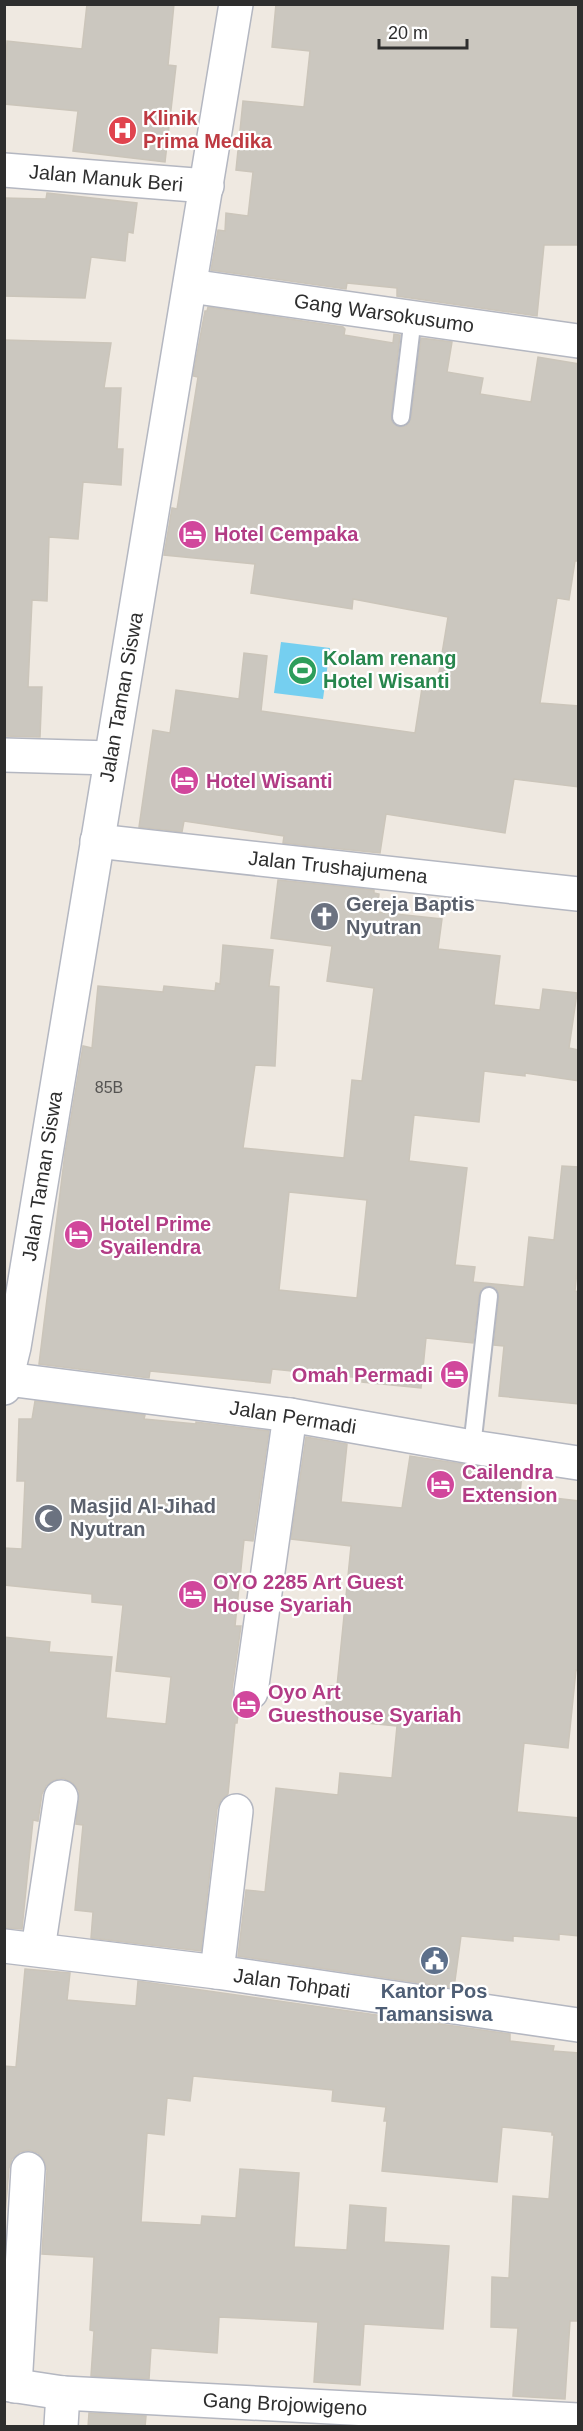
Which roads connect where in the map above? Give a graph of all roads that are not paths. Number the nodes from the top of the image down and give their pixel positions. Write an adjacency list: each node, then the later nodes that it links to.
1 (236, 4): 3 (street, Jalan Taman Siswa)
2 (4, 170): 3 (street, Jalan Manuk Beri)
3 (207, 186): 4 (street, Jalan Taman Siswa)
4 (190, 286): 5 (street, Gang Warsokusumo); 9 (street, Jalan Taman Siswa)
5 (413, 317): 6 (street, Gang Warsokusumo); 7 (lane)
6 (579, 341)
7 (401, 417)
8 (4, 755): 9 (street)
9 (111, 758): 10 (street, Jalan Taman Siswa)
10 (97, 841): 11 (street, Jalan Trushajumena); 13 (street, Jalan Taman Siswa)
11 (579, 894)
12 (489, 1296): 16 (lane)
13 (9, 1347): 14 (street, Jalan Taman Siswa)
14 (6, 1384): 15 (street, Jalan Permadi)
15 (290, 1415): 16 (street, Jalan Permadi); 18 (street)
16 (472, 1447): 17 (street, Jalan Permadi)
17 (579, 1463)
18 (251, 1692)
19 (61, 1797): 22 (street)
20 (236, 1811): 23 (street)
21 (4, 1946): 22 (street, Jalan Tohpati)
22 (38, 1949): 23 (street, Jalan Tohpati)
23 (217, 1972): 24 (street, Jalan Tohpati)
24 (579, 2025)
25 (28, 2169): 26 (street)
26 (10, 2385): 27 (street, Gang Brojowigeno)
27 (63, 2393): 28 (street, Gang Brojowigeno); 29 (street)
28 (579, 2420)
29 (61, 2427)

